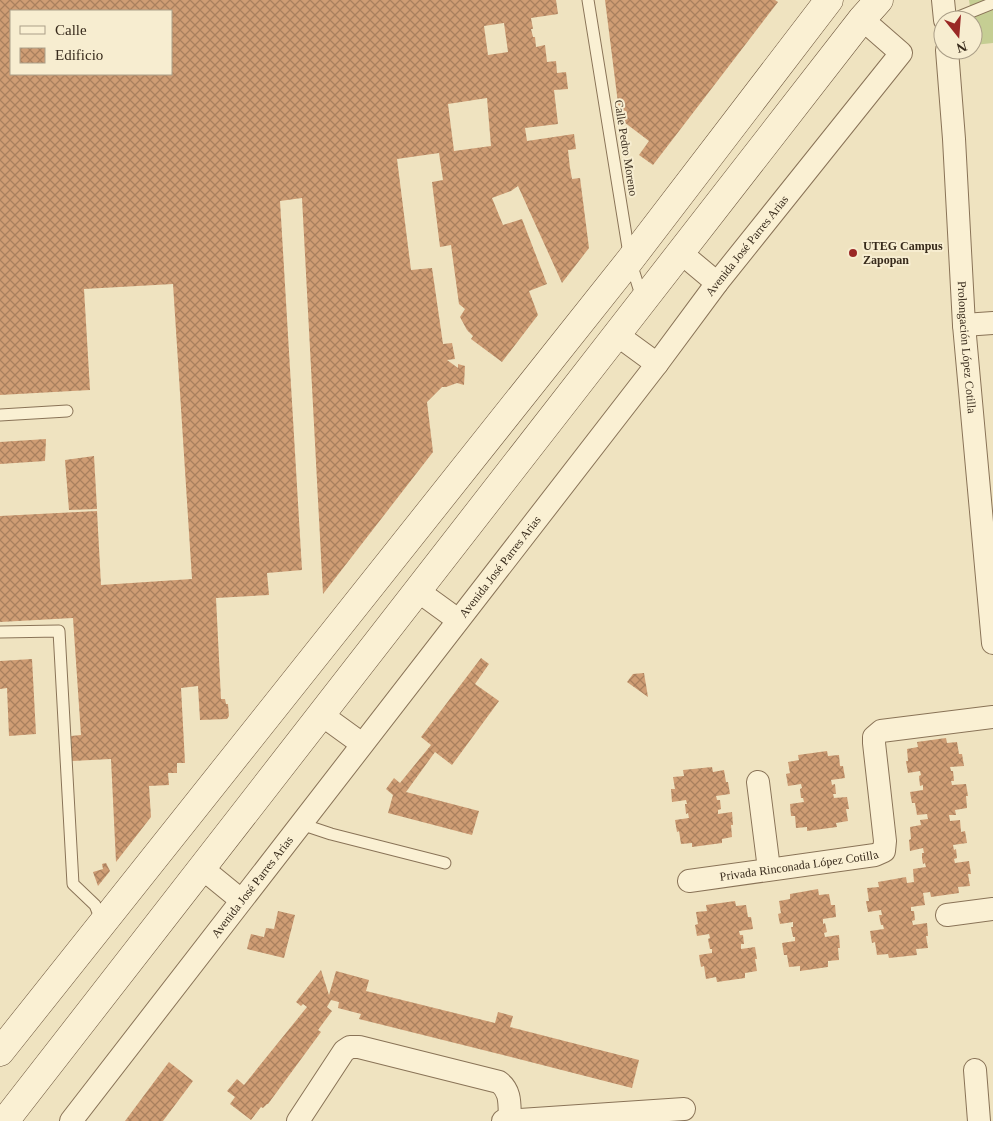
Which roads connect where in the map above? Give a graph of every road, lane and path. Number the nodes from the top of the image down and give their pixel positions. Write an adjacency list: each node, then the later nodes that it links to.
1 (588, 0): 8 (lane, Calle Pedro Moreno)
2 (829, 0): 8 (main road)
3 (993, 3): 5 (lane)
4 (871, 10): 7 (main road, Avenida José Parres Arias); 9 (street, Avenida José Parres Arias)
5 (976, 10)
6 (948, 60): 12 (street, Prolongación López Cotilla)
7 (680, 252): 9 (street); 10 (main road, Avenida José Parres Arias)
8 (630, 260): 10 (lane, Calle Pedro Moreno); 33 (main road)
9 (717, 283): 14 (street, Avenida José Parres Arias)
10 (643, 300): 13 (main road, Avenida José Parres Arias)
11 (993, 323): 12 (street)
12 (964, 325): 20 (street, Prolongación López Cotilla)
13 (616, 334): 14 (street); 17 (main road, Avenida José Parres Arias)
14 (656, 364): 18 (street, Avenida José Parres Arias)
15 (66, 411): 16 (lane)
16 (0, 415)
17 (418, 591): 18 (street); 21 (main road, Avenida José Parres Arias)
18 (458, 620): 23 (street, Avenida José Parres Arias)
19 (0, 632): 33 (lane)
20 (993, 643)
21 (322, 715): 23 (street); 27 (main road, Avenida José Parres Arias)
22 (993, 717): 28 (street, Privada Rinconada López Cotilla)
23 (362, 744): 25 (street, Avenida José Parres Arias)
24 (758, 782): 28 (street)
25 (301, 824): 26 (lane); 30 (street, Avenida José Parres Arias)
26 (445, 864)
27 (203, 869): 30 (street); 37 (main road, Avenida José Parres Arias)
28 (769, 869): 29 (street, Privada Rinconada López Cotilla)
29 (688, 881)
30 (241, 900): 38 (street, Avenida José Parres Arias)
31 (993, 909): 32 (street)
32 (947, 915)
33 (102, 924): 34 (main road)
34 (0, 1052)
35 (975, 1070): 42 (street)
36 (684, 1109): 41 (street)
37 (6, 1121)
38 (71, 1121)
39 (298, 1121): 41 (street)
40 (503, 1121): 41 (street)
41 (510, 1121)
42 (979, 1121)

